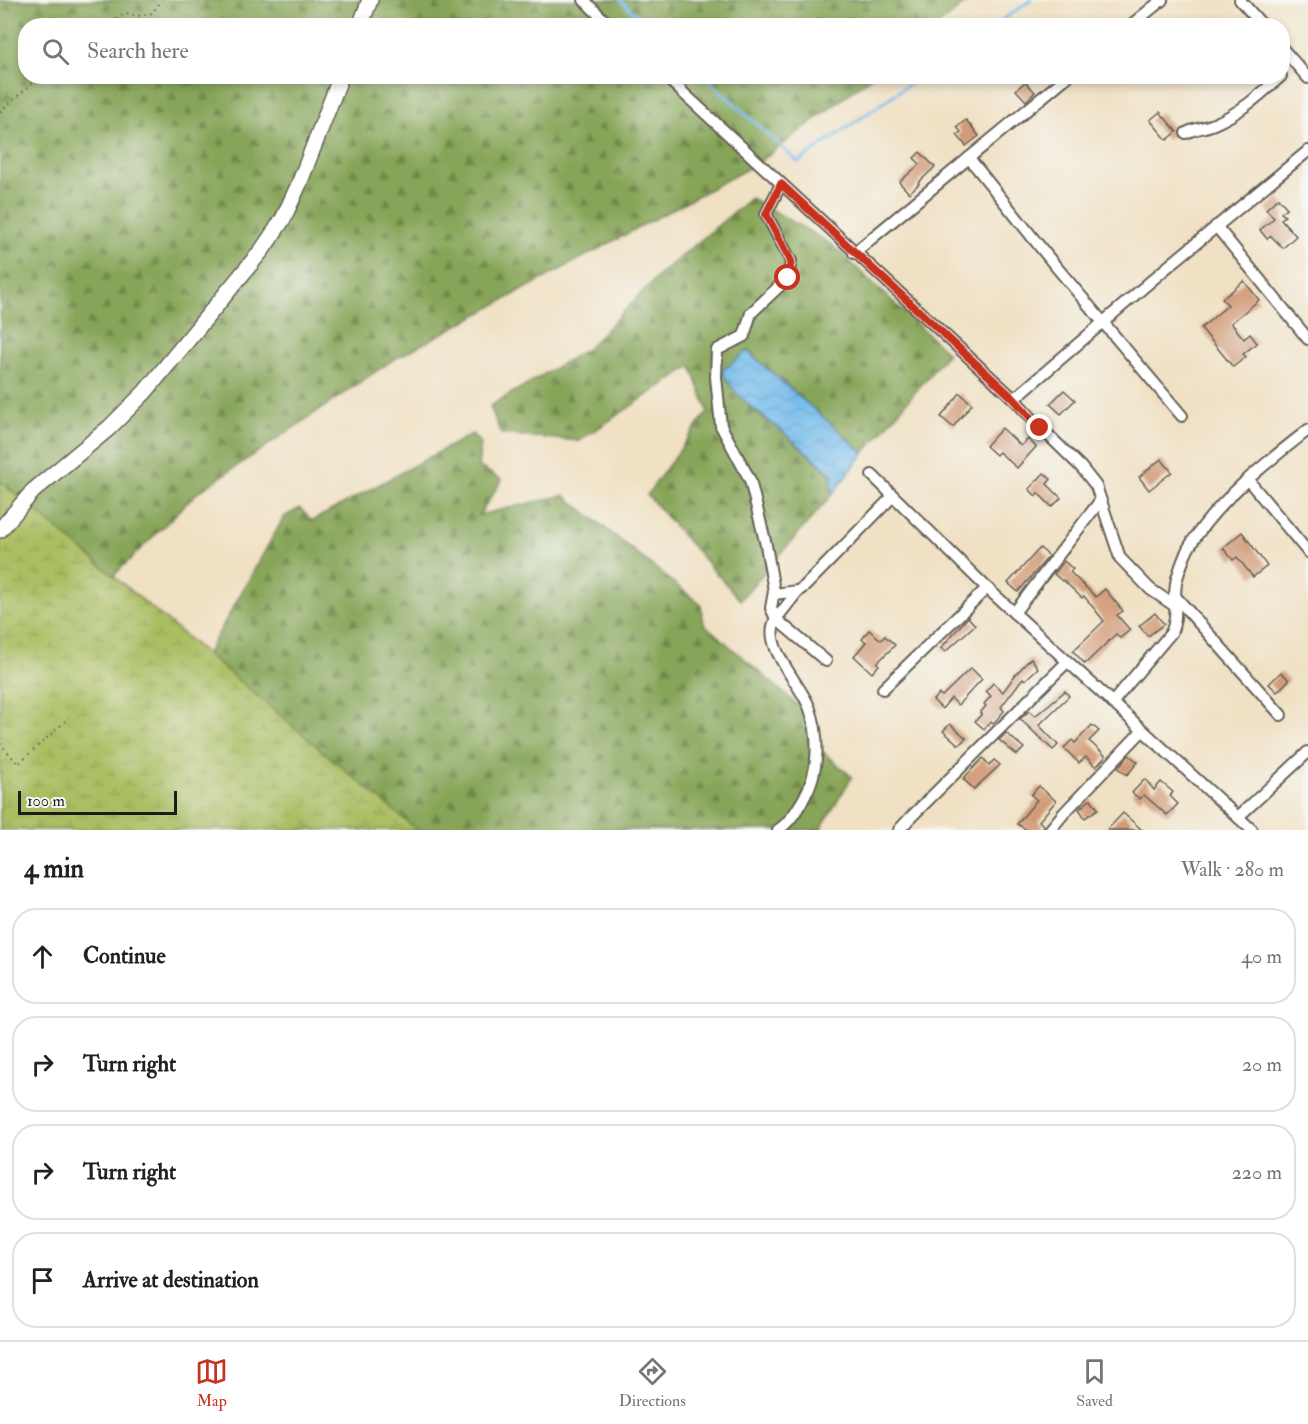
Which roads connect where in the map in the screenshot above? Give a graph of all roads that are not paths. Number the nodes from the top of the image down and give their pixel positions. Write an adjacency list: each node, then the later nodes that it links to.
1 (370, 0): 5 (main road)
2 (584, 0): 6 (street)
3 (1162, 0): 7 (street)
4 (1240, 0): 8 (street)
5 (363, 18)
6 (602, 18)
7 (1140, 18)
8 (1256, 18)
9 (1290, 57): 10 (street)
10 (1295, 63): 11 (street); 12 (street)
11 (1290, 68)
12 (1308, 78)
13 (338, 84): 32 (main road)
14 (674, 84): 20 (street)
15 (1058, 84): 19 (street)
16 (1273, 84): 17 (street)
17 (1186, 133)
18 (1308, 151): 21 (street)
19 (969, 158): 22 (street); 23 (street)
20 (781, 184): 22 (street); 36 (street)
21 (1216, 226): 23 (street); 24 (street)
22 (854, 253): 25 (street)
23 (1103, 322): 25 (street); 26 (street)
24 (1308, 339)
25 (1014, 399): 31 (street)
26 (1182, 416)
27 (1308, 429): 29 (street)
28 (872, 475): 30 (street)
29 (1248, 480): 33 (street); 37 (street)
30 (893, 496): 34 (street); 35 (street)
31 (1100, 501): 37 (street); 38 (street)
32 (0, 530)
33 (1308, 552)
34 (987, 588): 38 (street); 42 (street)
35 (798, 591): 36 (street); 39 (street)
36 (774, 594): 39 (street)
37 (1175, 600): 43 (street); 44 (street)
38 (1014, 613): 41 (street)
39 (776, 618): 40 (street); 48 (street)
40 (826, 661)
41 (1067, 662): 43 (street); 49 (street)
42 (883, 689)
43 (1112, 703): 45 (street)
44 (1281, 715)
45 (1142, 730): 47 (street); 50 (street)
46 (1308, 752): 47 (street)
47 (1238, 817): 51 (street)
48 (778, 830)
49 (899, 830)
50 (1050, 830)
51 (1252, 830)

